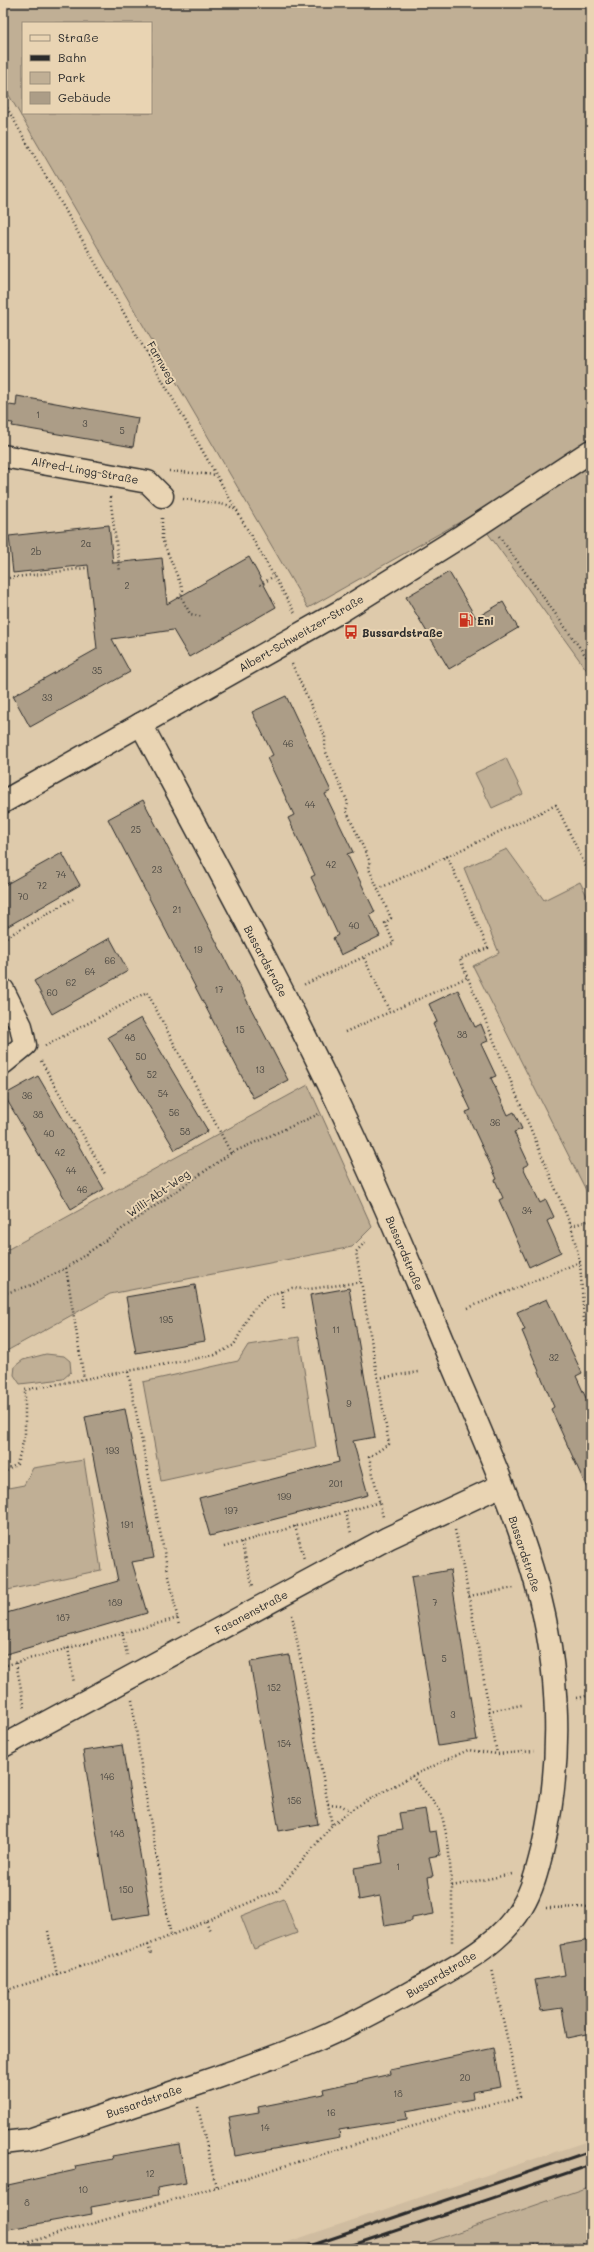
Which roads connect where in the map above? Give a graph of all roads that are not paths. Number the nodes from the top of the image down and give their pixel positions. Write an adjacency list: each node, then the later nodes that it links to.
1 (591, 451): 4 (street, Albert-Schweitzer-Straße)
2 (3, 456): 3 (street, Alfred-Lingg-Straße)
3 (155, 489)
4 (141, 724): 5 (street, Albert-Schweitzer-Straße); 8 (street, Bussardstraße)
5 (3, 802)
6 (3, 990): 7 (street)
7 (3, 1063)
8 (502, 1485): 9 (street, Fasanenstraße); 10 (street, Bussardstraße)
9 (3, 1746)
10 (3, 2143)

